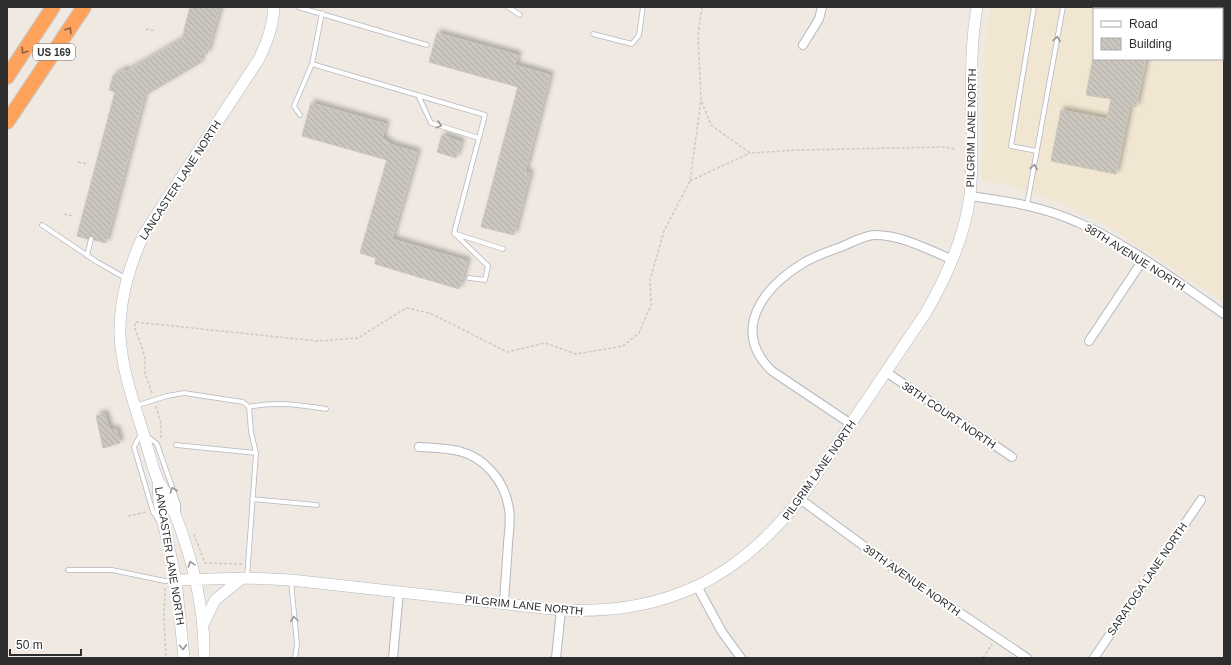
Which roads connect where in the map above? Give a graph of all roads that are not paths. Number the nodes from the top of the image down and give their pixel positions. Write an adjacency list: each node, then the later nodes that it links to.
1 (54, 7): 17 (highway, US 169, one-way to 17)
2 (84, 7): 20 (highway, US 169, one-way to 2)
3 (274, 7): 33 (street, LANCASTER LANE NORTH)
4 (298, 7): 11 (lane)
5 (508, 7): 12 (lane)
6 (643, 7): 13 (lane)
7 (822, 7): 15 (street)
8 (978, 7): 23 (street, PILGRIM LANE NORTH)
9 (1034, 7): 22 (lane)
10 (1063, 7): 22 (lane, one-way to 10)
11 (322, 13): 14 (lane); 16 (lane)
12 (520, 15)
13 (593, 34)
14 (427, 45)
15 (803, 45)
16 (312, 64): 18 (lane); 19 (lane)
17 (7, 76)
18 (418, 95): 21 (lane, one-way to 21); 21 (lane)
19 (300, 115)
20 (7, 122)
21 (479, 138): 26 (lane)
22 (1037, 151): 24 (lane, one-way to 22)
23 (970, 196): 24 (street, 38TH AVENUE NORTH); 30 (street, PILGRIM LANE NORTH)
24 (1027, 205): 31 (street, 38TH AVENUE NORTH)
25 (42, 225): 29 (lane)
26 (454, 233): 28 (lane); 32 (lane)
27 (91, 240): 29 (lane)
28 (503, 249)
29 (88, 256): 33 (lane)
30 (953, 260): 36 (street, PILGRIM LANE NORTH); 40 (street)
31 (1143, 260): 34 (street, 38TH AVENUE NORTH); 35 (street)
32 (469, 278)
33 (127, 279): 37 (street, LANCASTER LANE NORTH)
34 (1224, 314)
35 (1089, 341)
36 (886, 372): 40 (street, PILGRIM LANE NORTH); 45 (street, 38TH COURT NORTH)
37 (134, 406): 38 (lane); 41 (street, LANCASTER LANE NORTH)
38 (249, 407): 39 (lane); 44 (lane)
39 (326, 409)
40 (851, 424): 48 (street, PILGRIM LANE NORTH)
41 (143, 432): 46 (street, LANCASTER LANE NORTH); 51 (lane, one-way to 41); 52 (lane)
42 (176, 445): 44 (lane)
43 (419, 448): 60 (street)
44 (256, 453): 47 (lane)
45 (1012, 457)
46 (158, 479): 51 (street, LANCASTER LANE NORTH); 52 (street, LANCASTER LANE NORTH)
47 (252, 499): 50 (lane); 54 (lane)
48 (800, 499): 58 (street, PILGRIM LANE NORTH); 69 (street, 39TH AVENUE NORTH)
49 (1201, 500): 70 (street, SARATOGA LANE NORTH)
50 (318, 505)
51 (179, 528): 56 (street, LANCASTER LANE NORTH, one-way to 51)
52 (165, 529): 55 (street, LANCASTER LANE NORTH)
53 (68, 570): 55 (lane)
54 (244, 579): 56 (street, PILGRIM LANE NORTH); 57 (street, PILGRIM LANE NORTH); 62 (street)
55 (176, 580): 56 (street, PILGRIM LANE NORTH); 63 (street, LANCASTER LANE NORTH, one-way to 63)
56 (196, 580): 62 (street, LANCASTER LANE NORTH)
57 (291, 580): 59 (street, PILGRIM LANE NORTH); 65 (lane, one-way to 57)
58 (697, 586): 61 (street, PILGRIM LANE NORTH); 68 (street)
59 (399, 592): 60 (street, PILGRIM LANE NORTH); 66 (street)
60 (504, 603): 61 (street, PILGRIM LANE NORTH)
61 (561, 610): 67 (street)
62 (203, 625): 64 (street, LANCASTER LANE NORTH)
63 (184, 658)
64 (204, 658)
65 (295, 658)
66 (393, 658)
67 (556, 658)
68 (740, 658)
69 (1027, 658)
70 (1094, 658)

